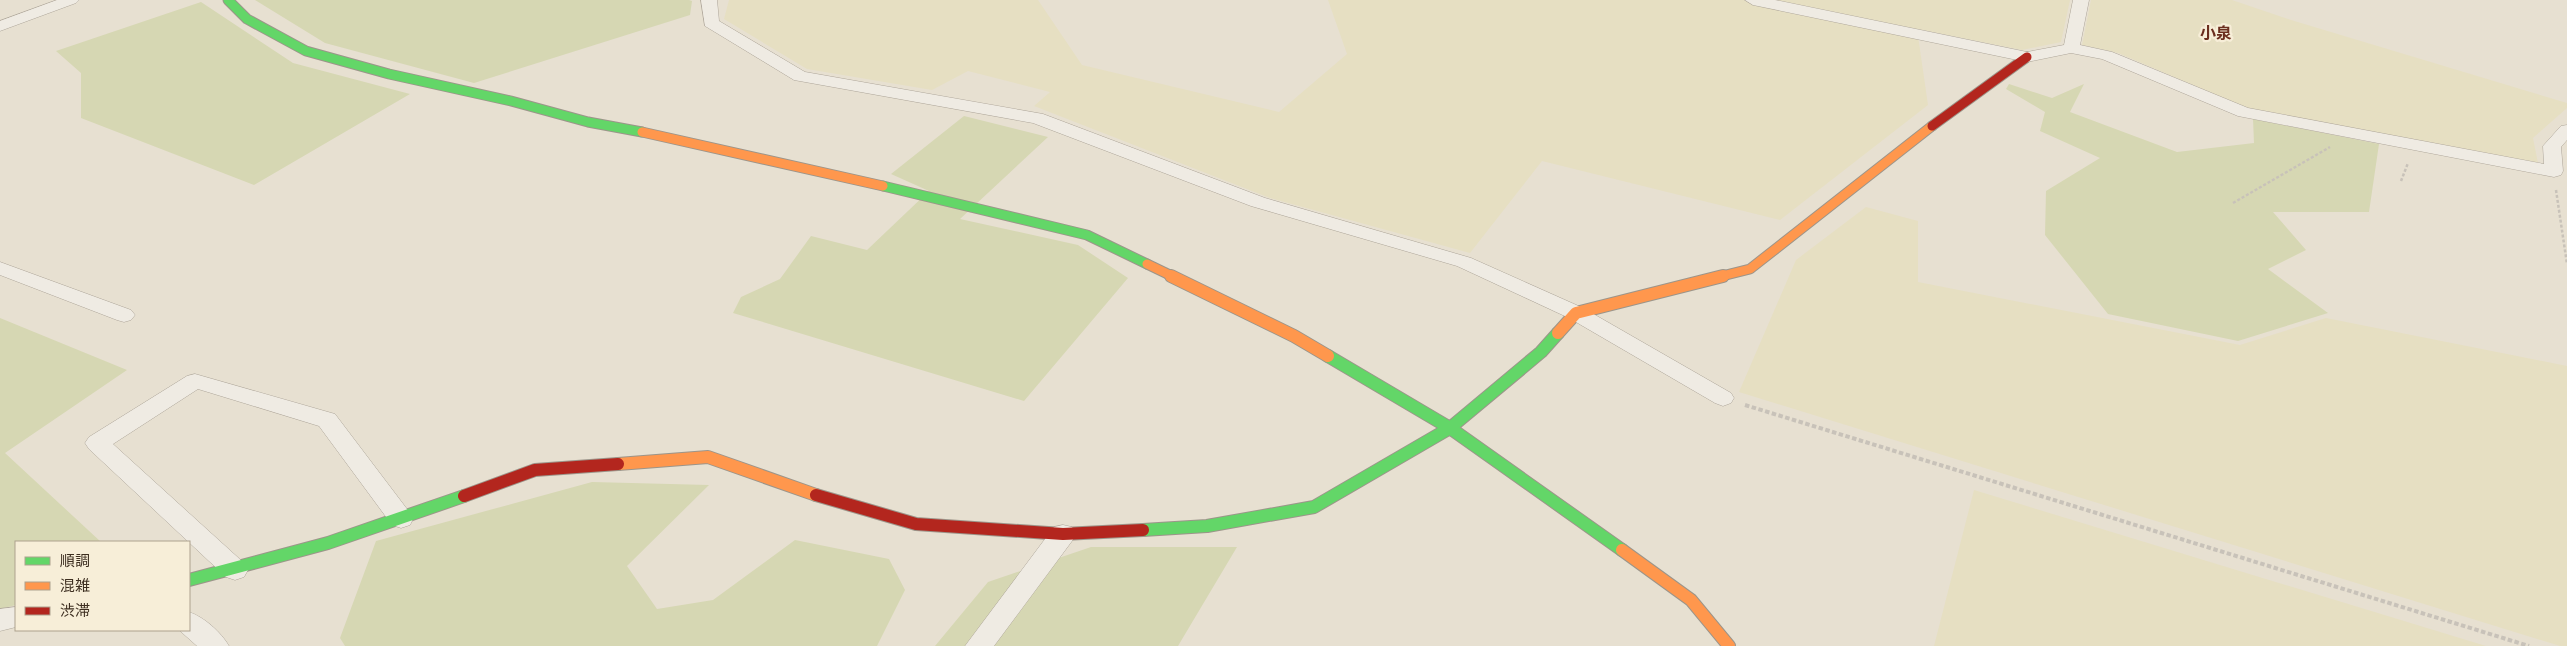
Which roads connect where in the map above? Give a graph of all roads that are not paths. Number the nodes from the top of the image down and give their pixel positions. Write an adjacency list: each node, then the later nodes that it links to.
1 (71, 0): 6 (street)
2 (228, 0): 14 (street)
3 (709, 0): 11 (street)
4 (1753, 0): 8 (street)
5 (2081, 0): 7 (street)
6 (0, 26)
7 (2071, 48): 8 (street); 9 (street)
8 (2027, 57): 11 (street)
9 (2567, 130)
10 (0, 268): 12 (street)
11 (1576, 313): 13 (street); 14 (street)
12 (124, 315)
13 (1723, 398)
14 (1450, 428): 16 (street); 24 (street)
15 (401, 519): 16 (street); 17 (street); 17 (street)
16 (1063, 534): 23 (street)
17 (235, 570): 18 (street)
18 (190, 580)
19 (15, 617): 20 (street)
20 (0, 620)
21 (190, 623): 22 (street)
22 (215, 646)
23 (979, 646)
24 (1729, 646)

